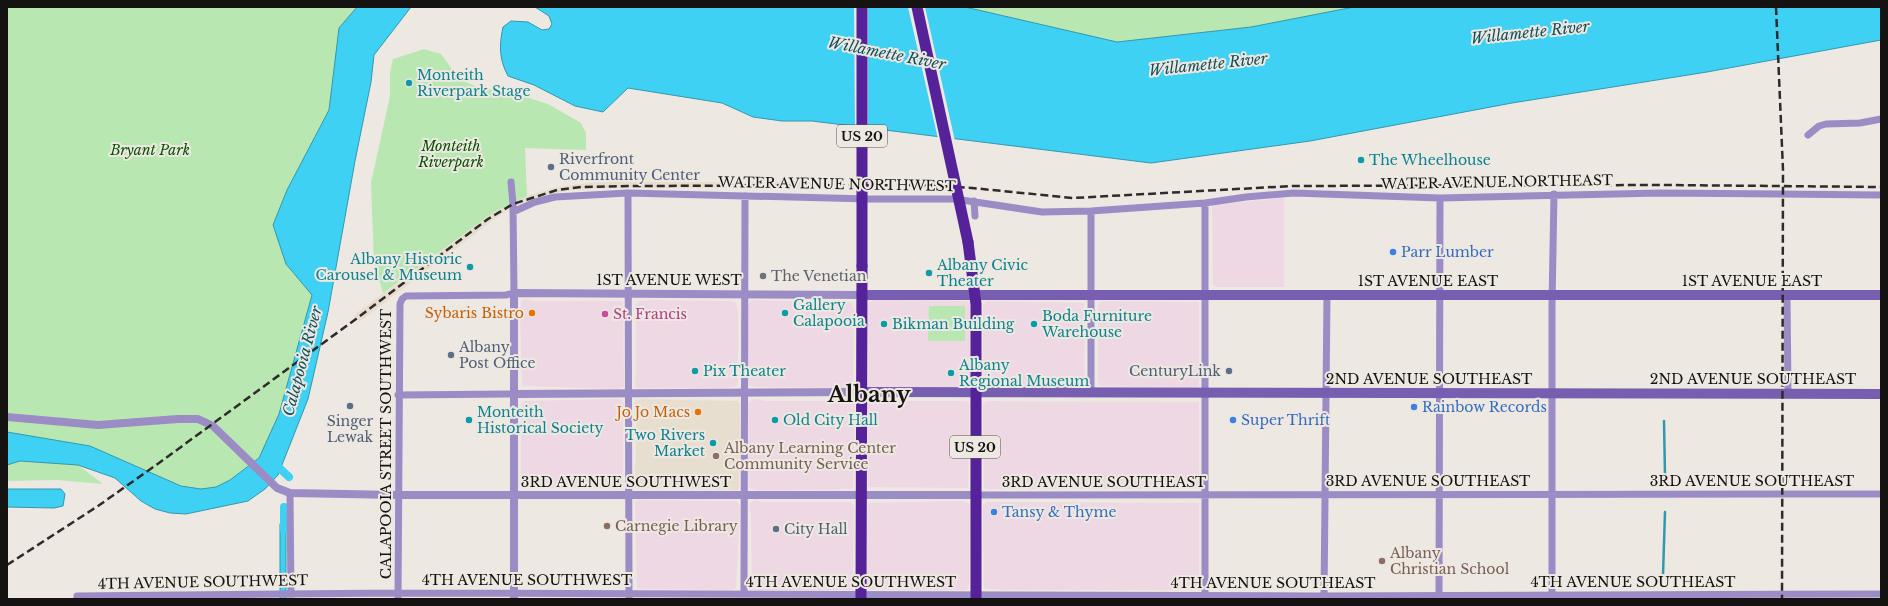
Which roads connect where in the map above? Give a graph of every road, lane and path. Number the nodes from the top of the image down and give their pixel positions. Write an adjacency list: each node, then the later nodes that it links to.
1 (862, 7): 19 (highway, US 20, bridge)
2 (917, 7): 20 (highway, US 20, bridge)
3 (1881, 120): 4 (street)
4 (1808, 135)
5 (511, 182): 13 (street)
6 (628, 193): 9 (street, WATER AVENUE NORTHWEST); 13 (street, WATER AVENUE NORTHWEST); 17 (street)
7 (1554, 194): 8 (street, WATER AVENUE NORTHEAST); 10 (street, WATER AVENUE NORTHEAST); 24 (street)
8 (1881, 195)
9 (745, 196): 11 (street, WATER AVENUE NORTHWEST); 18 (street)
10 (1440, 198): 12 (street, WATER AVENUE NORTHEAST); 28 (street)
11 (974, 201): 14 (street, WATER AVENUE NORTHWEST); 15 (street)
12 (1206, 203): 14 (street, WATER AVENUE NORTHEAST); 22 (street)
13 (513, 212): 16 (street)
14 (1091, 212): 21 (street)
15 (975, 216)
16 (514, 293): 17 (street, 1ST AVENUE WEST); 27 (street, 1ST AVENUE WEST); 37 (street)
17 (629, 294): 18 (street, 1ST AVENUE WEST); 34 (street)
18 (744, 294): 19 (street, 1ST AVENUE WEST); 35 (street)
19 (862, 295): 20 (main road, 1ST AVENUE WEST); 30 (highway, US 20)
20 (976, 295): 21 (main road, 1ST AVENUE EAST); 29 (highway, US 20)
21 (1091, 295): 22 (main road, 1ST AVENUE EAST); 31 (street)
22 (1205, 295): 23 (main road, 1ST AVENUE EAST); 32 (street)
23 (1327, 295): 28 (main road, 1ST AVENUE EAST); 33 (street)
24 (1552, 295): 25 (main road, 1ST AVENUE EAST); 28 (main road, 1ST AVENUE EAST); 39 (street)
25 (1787, 295): 26 (main road, 1ST AVENUE EAST); 36 (street)
26 (1881, 295)
27 (410, 296): 41 (street, CALAPOOIA STREET SOUTHWEST)
28 (1440, 296): 38 (street)
29 (976, 391): 30 (main road, 2ND AVENUE SOUTHEAST); 31 (main road, 2ND AVENUE SOUTHEAST); 51 (highway, US 20)
30 (861, 392): 35 (street); 50 (highway, US 20)
31 (1091, 392): 32 (main road, 2ND AVENUE SOUTHEAST)
32 (1205, 392): 33 (main road, 2ND AVENUE SOUTHEAST); 52 (street)
33 (1327, 392): 38 (main road, 2ND AVENUE SOUTHEAST); 44 (street)
34 (629, 393): 35 (street); 37 (street); 49 (street)
35 (743, 393): 54 (street)
36 (1788, 393): 39 (main road, 2ND AVENUE SOUTHEAST); 40 (main road, 2ND AVENUE SOUTHEAST)
37 (514, 394): 41 (street); 48 (street)
38 (1439, 394): 39 (main road, 2ND AVENUE SOUTHEAST); 53 (street)
39 (1552, 394): 45 (street)
40 (1881, 394)
41 (398, 395): 47 (street, CALAPOOIA STREET SOUTHWEST)
42 (7, 417): 43 (street, 3RD AVENUE SOUTHWEST)
43 (290, 493): 47 (street, 3RD AVENUE SOUTHWEST); 58 (street)
44 (1325, 494): 52 (street, 3RD AVENUE SOUTHEAST); 53 (street, 3RD AVENUE SOUTHEAST); 69 (street)
45 (1551, 494): 46 (street, 3RD AVENUE SOUTHEAST); 53 (street, 3RD AVENUE SOUTHEAST); 65 (street)
46 (1881, 494)
47 (398, 495): 48 (street, 3RD AVENUE SOUTHWEST); 59 (street, CALAPOOIA STREET SOUTHWEST)
48 (514, 495): 49 (street, 3RD AVENUE SOUTHWEST); 60 (street)
49 (629, 495): 54 (street, 3RD AVENUE SOUTHWEST); 61 (street)
50 (860, 495): 51 (street, 3RD AVENUE SOUTHWEST); 54 (street, 3RD AVENUE SOUTHWEST); 63 (highway, US 20)
51 (976, 495): 52 (street, 3RD AVENUE SOUTHEAST); 64 (highway, US 20)
52 (1205, 495): 68 (street)
53 (1438, 495): 70 (street)
54 (743, 496): 55 (street)
55 (744, 594): 61 (street, 4TH AVENUE SOUTHWEST); 63 (street, 4TH AVENUE SOUTHWEST)
56 (1881, 594): 65 (street, 4TH AVENUE SOUTHEAST)
57 (275, 595): 58 (street, 4TH AVENUE SOUTHWEST); 62 (street, 4TH AVENUE SOUTHWEST)
58 (290, 595): 59 (street, 4TH AVENUE SOUTHWEST)
59 (398, 596): 60 (street, 4TH AVENUE SOUTHWEST)
60 (514, 596): 61 (street, 4TH AVENUE SOUTHWEST)
61 (629, 596)
62 (190, 597): 66 (street, 4TH AVENUE SOUTHWEST)
63 (861, 597): 64 (street, 4TH AVENUE SOUTHWEST)
64 (976, 597): 67 (street, 4TH AVENUE SOUTHEAST)
65 (1552, 597): 70 (street, 4TH AVENUE SOUTHEAST)
66 (77, 598)
67 (1092, 598): 68 (street, 4TH AVENUE SOUTHEAST)
68 (1205, 598): 69 (street, 4TH AVENUE SOUTHEAST)
69 (1324, 598): 70 (street, 4TH AVENUE SOUTHEAST)
70 (1439, 598)

